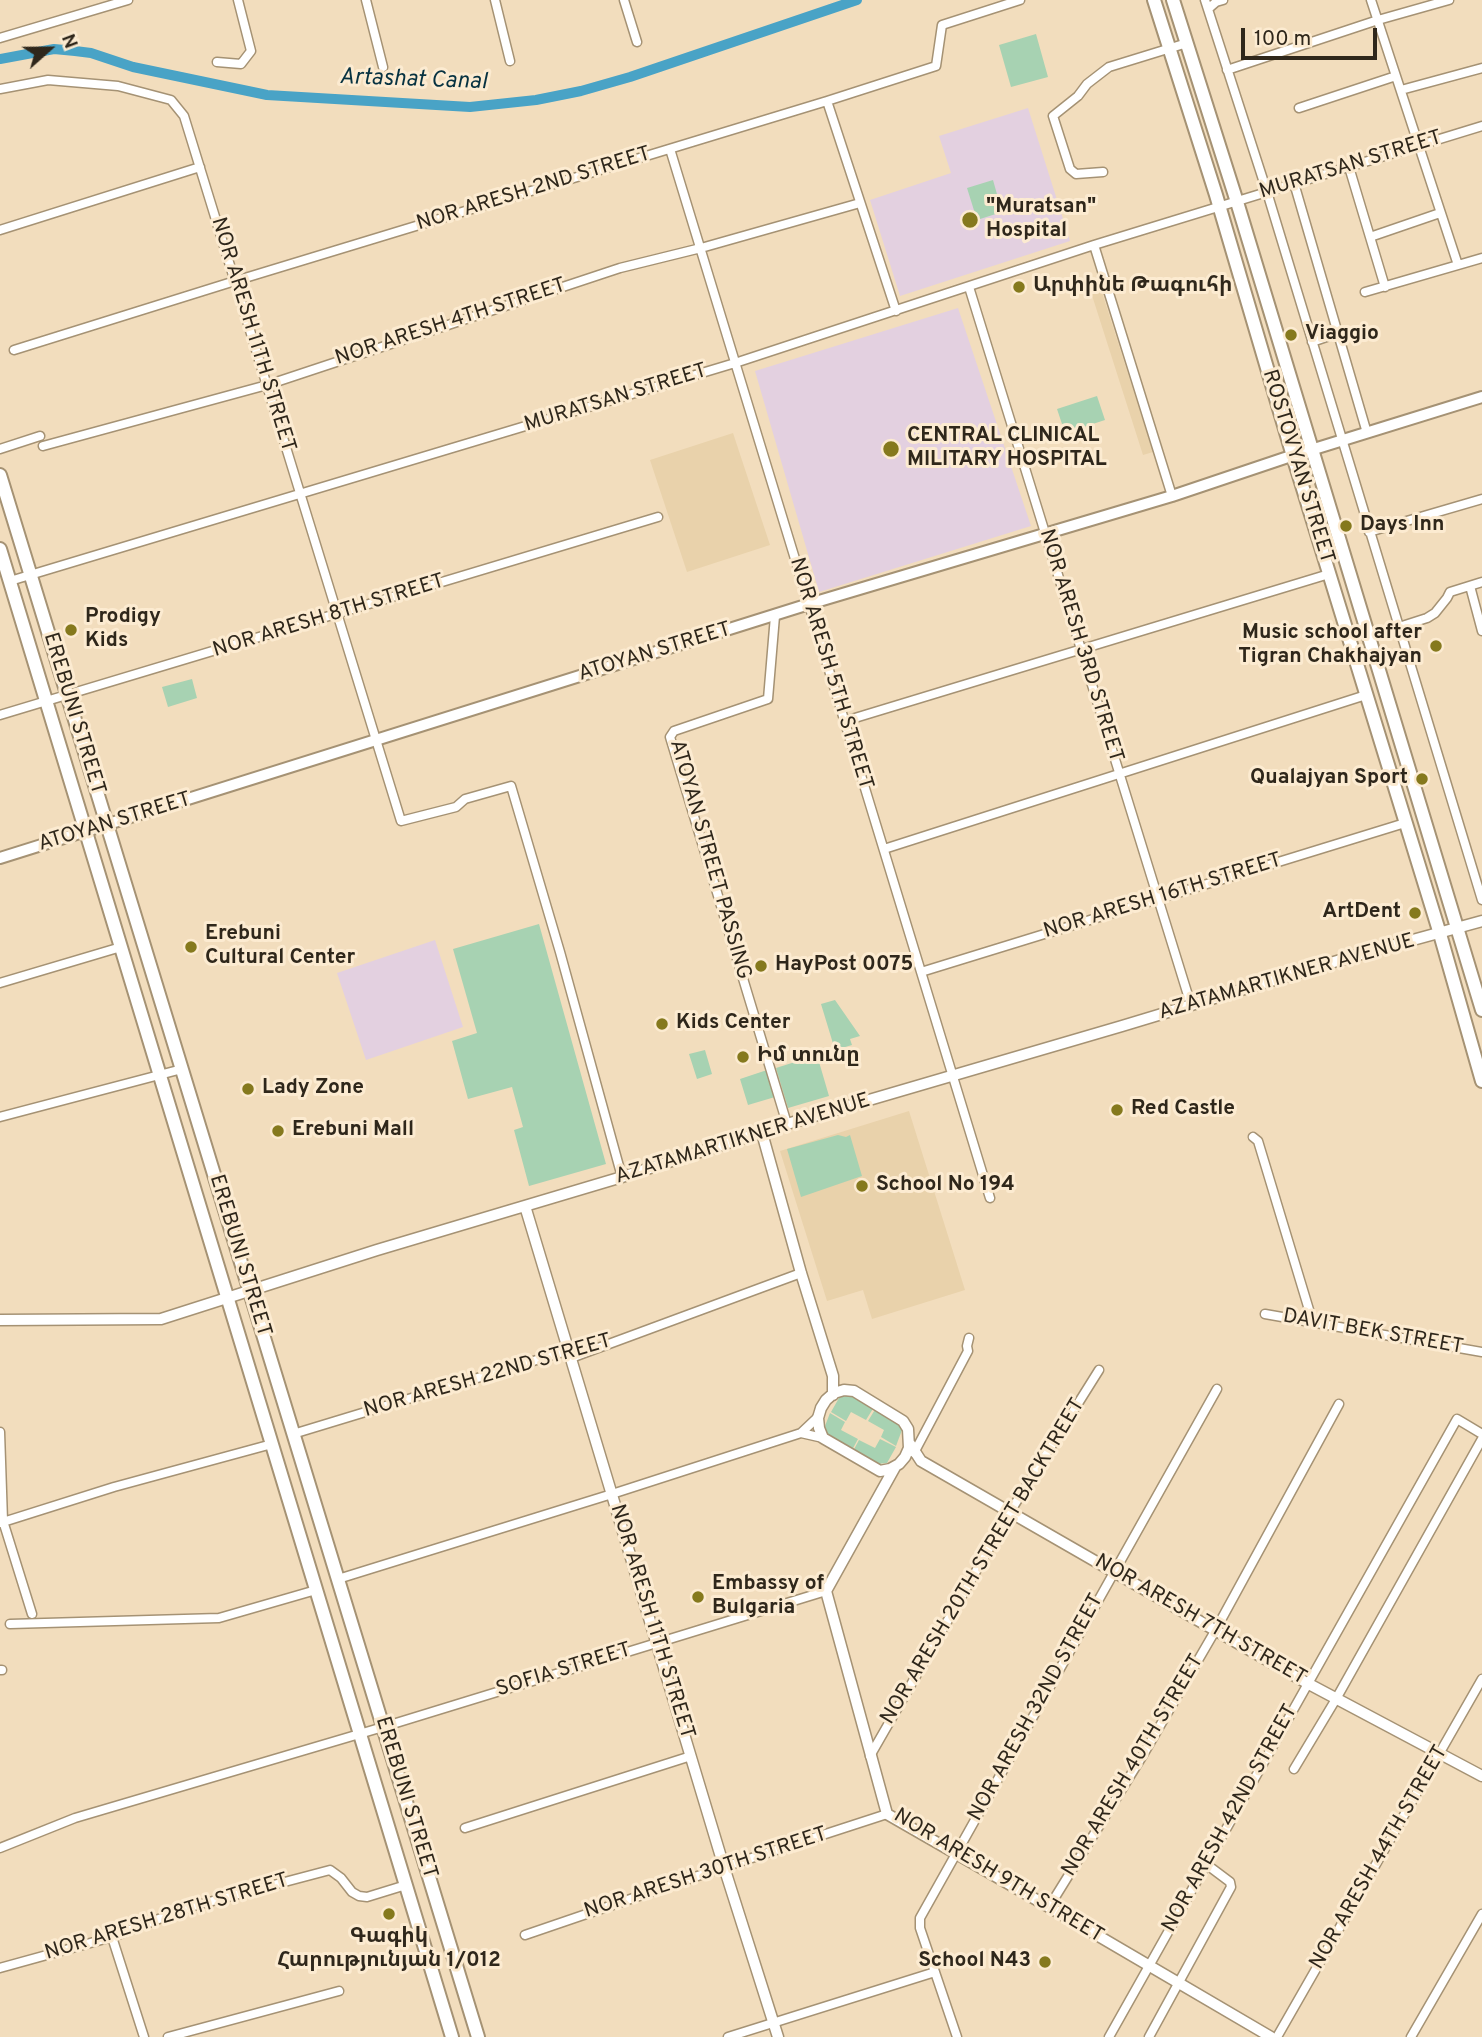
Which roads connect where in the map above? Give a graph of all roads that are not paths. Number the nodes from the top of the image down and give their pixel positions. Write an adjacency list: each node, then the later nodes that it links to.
1 (128, 0): 14 (street)
2 (238, 0): 19 (street)
3 (366, 0): 20 (street)
4 (495, 0): 18 (street)
5 (624, 0): 15 (street)
6 (1020, 0): 26 (street, NOR ARESH 2ND STREET)
7 (1154, 0): 17 (main road, ROSTOVYAN STREET)
8 (1173, 0): 16 (main road, ROSTOVYAN STREET)
9 (1223, 0): 12 (street)
10 (1371, 0): 13 (street)
11 (1449, 0): 13 (street)
12 (1207, 4): 22 (street)
13 (1378, 20): 22 (street); 23 (street)
14 (0, 38)
15 (636, 42)
16 (1187, 43): 17 (street); 36 (main road, ROSTOVYAN STREET)
17 (1170, 49): 33 (street); 38 (main road, ROSTOVYAN STREET)
18 (510, 61)
19 (217, 62)
20 (383, 67)
21 (1482, 68): 25 (street)
22 (1227, 70): 35 (street)
23 (1396, 76): 25 (street); 27 (street)
24 (0, 89): 31 (street, NOR ARESH 11TH STREET)
25 (1401, 90): 29 (street)
26 (827, 102): 30 (street, NOR ARESH 2ND STREET); 37 (street)
27 (1299, 108)
28 (1482, 126): 29 (street, MURATSAN STREET)
29 (1419, 145): 32 (street, MURATSAN STREET); 39 (street)
30 (670, 149): 43 (street, NOR ARESH 5TH STREET); 46 (street, NOR ARESH 2ND STREET)
31 (200, 167): 40 (street); 46 (street, NOR ARESH 11TH STREET)
32 (1349, 167): 34 (street, MURATSAN STREET); 41 (street)
33 (1103, 172)
34 (1294, 183): 35 (street, MURATSAN STREET); 51 (street)
35 (1267, 192): 36 (street, MURATSAN STREET); 52 (street)
36 (1237, 202): 38 (street, MURATSAN STREET); 62 (main road, ROSTOVYAN STREET)
37 (860, 203): 43 (street, NOR ARESH 4TH STREET); 50 (street)
38 (1219, 207): 42 (street, MURATSAN STREET); 63 (main road, ROSTOVYAN STREET)
39 (1440, 213): 41 (street); 45 (street)
40 (0, 230)
41 (1370, 237): 48 (street)
42 (1094, 245): 47 (street, MURATSAN STREET); 66 (street)
43 (701, 248): 54 (street, NOR ARESH 5TH STREET); 55 (street, NOR ARESH 4TH STREET)
44 (1482, 258): 45 (street)
45 (1458, 265): 48 (street)
46 (235, 281): 53 (street, NOR ARESH 2ND STREET); 55 (street, NOR ARESH 11TH STREET)
47 (969, 287): 50 (street, MURATSAN STREET); 70 (street, NOR ARESH 3RD STREET)
48 (1385, 287): 49 (street)
49 (1365, 292)
50 (896, 311): 54 (street, MURATSAN STREET)
51 (1338, 333): 52 (street); 57 (street)
52 (1312, 342): 59 (street)
53 (14, 350)
54 (735, 363): 65 (street, MURATSAN STREET); 77 (street, NOR ARESH 5TH STREET)
55 (267, 385): 60 (street, NOR ARESH 4TH STREET); 65 (street, NOR ARESH 11TH STREET)
56 (1482, 397): 57 (main road, ATOYAN STREET)
57 (1367, 433): 59 (main road, ATOYAN STREET)
58 (40, 436): 61 (street)
59 (1342, 441): 62 (main road, ATOYAN STREET); 69 (street)
60 (43, 446)
61 (0, 449)
62 (1312, 450): 63 (main road, ATOYAN STREET); 98 (main road, ROSTOVYAN STREET)
63 (1293, 456): 66 (main road, ATOYAN STREET); 72 (main road, ROSTOVYAN STREET)
64 (0, 475): 73 (main road, EREBUNI STREET)
65 (301, 495): 73 (street, MURATSAN STREET); 78 (street, NOR ARESH 11TH STREET)
66 (1172, 496): 70 (main road, ATOYAN STREET)
67 (1482, 499): 69 (street)
68 (657, 517): 78 (street, NOR ARESH 8TH STREET)
69 (1370, 532): 80 (street)
70 (1044, 534): 77 (main road, ATOYAN STREET); 82 (street, NOR ARESH 3RD STREET)
71 (0, 549): 74 (main road, EREBUNI STREET)
72 (1329, 574): 82 (street); 83 (main road, ROSTOVYAN STREET)
73 (30, 575): 74 (street, MURATSAN STREET); 84 (main road, EREBUNI STREET)
74 (10, 581): 85 (main road, EREBUNI STREET)
75 (1482, 582): 76 (street)
76 (1470, 586): 80 (street); 81 (street)
77 (809, 604): 79 (main road, ATOYAN STREET); 87 (street, NOR ARESH 5TH STREET)
78 (338, 614): 84 (street, NOR ARESH 8TH STREET); 88 (street, NOR ARESH 11TH STREET)
79 (775, 616): 88 (main road, ATOYAN STREET); 110 (street, ATOYAN STREET PASSING)
80 (1399, 627): 96 (street)
81 (1482, 631)
82 (1081, 648): 87 (street); 89 (street, NOR ARESH 3RD STREET)
83 (1366, 695): 89 (street); 90 (main road, ROSTOVYAN STREET)
84 (67, 696): 85 (street, NOR ARESH 8TH STREET); 91 (main road, EREBUNI STREET)
85 (46, 701): 86 (street, NOR ARESH 8TH STREET); 92 (main road, EREBUNI STREET)
86 (0, 715)
87 (845, 722): 93 (street, NOR ARESH 5TH STREET)
88 (376, 739): 91 (main road, ATOYAN STREET); 113 (street, NOR ARESH 11TH STREET)
89 (1119, 773): 93 (street); 95 (street, NOR ARESH 3RD STREET)
90 (1405, 823): 95 (street, NOR ARESH 16TH STREET); 99 (main road, ROSTOVYAN STREET)
91 (107, 826): 92 (main road, ATOYAN STREET); 105 (main road, EREBUNI STREET)
92 (86, 832): 94 (main road, ATOYAN STREET); 100 (main road, EREBUNI STREET)
93 (884, 849): 101 (street, NOR ARESH 5TH STREET)
94 (0, 858)
95 (1158, 897): 101 (street, NOR ARESH 16TH STREET); 103 (street, NOR ARESH 3RD STREET)
96 (1482, 900)
97 (1482, 921): 98 (street, AZATAMARTIKNER AVENUE)
98 (1458, 929): 99 (street, AZATAMARTIKNER AVENUE); 104 (main road)
99 (1440, 934): 103 (street, AZATAMARTIKNER AVENUE); 108 (main road)
100 (121, 947): 102 (street); 106 (main road, EREBUNI STREET)
101 (921, 972): 107 (street, NOR ARESH 5TH STREET)
102 (0, 983)
103 (1191, 1005): 107 (street, AZATAMARTIKNER AVENUE)
104 (1482, 1010)
105 (181, 1069): 106 (street); 117 (main road, EREBUNI STREET)
106 (159, 1074): 109 (street); 118 (main road, EREBUNI STREET)
107 (953, 1076): 110 (street, AZATAMARTIKNER AVENUE); 114 (street, NOR ARESH 5TH STREET)
108 (1482, 1082)
109 (0, 1117)
110 (787, 1124): 111 (street, AZATAMARTIKNER AVENUE)
111 (762, 1133): 113 (street, AZATAMARTIKNER AVENUE); 116 (street)
112 (1253, 1136): 121 (street)
113 (622, 1177): 115 (street, AZATAMARTIKNER AVENUE)
114 (990, 1198)
115 (525, 1206): 117 (street, AZATAMARTIKNER AVENUE); 124 (street, NOR ARESH 11TH STREET)
116 (801, 1273): 124 (street, NOR ARESH 22ND STREET); 126 (street)
117 (249, 1290): 118 (street, AZATAMARTIKNER AVENUE); 134 (main road, EREBUNI STREET)
118 (227, 1298): 120 (street, AZATAMARTIKNER AVENUE); 137 (main road, EREBUNI STREET)
119 (1265, 1314): 121 (street, DAVIT BEK STREET)
120 (0, 1320)
121 (1313, 1324): 123 (street, DAVIT BEK STREET)
122 (969, 1338): 138 (street)
123 (1482, 1352)
124 (570, 1358): 134 (street, NOR ARESH 22ND STREET); 142 (street, NOR ARESH 11TH STREET)
125 (1100, 1370): 143 (street, NOR ARESH 20TH STREET BACKTREET)
126 (832, 1376): 128 (street); 129 (street)
127 (1217, 1389): 145 (street, NOR ARESH 32ND STREET)
128 (850, 1390): 129 (street); 138 (street)
129 (833, 1395): 131 (street)
130 (1339, 1404): 151 (street, NOR ARESH 40TH STREET)
131 (819, 1416): 133 (street); 136 (street)
132 (0, 1432): 144 (street)
133 (801, 1433): 136 (street); 142 (street)
134 (293, 1434): 146 (main road, EREBUNI STREET)
135 (1482, 1437): 154 (street, NOR ARESH 42ND STREET); 155 (street)
136 (823, 1438): 140 (street)
137 (272, 1444): 144 (street); 147 (main road, EREBUNI STREET)
138 (915, 1453): 139 (street, NOR ARESH 7TH STREET); 139 (street); 143 (street, NOR ARESH 7TH STREET)
139 (899, 1464): 140 (street, NOR ARESH 7TH STREET); 141 (street)
140 (877, 1470): 141 (street)
141 (883, 1486): 148 (street)
142 (612, 1494): 146 (street); 152 (street, NOR ARESH 11TH STREET)
143 (1010, 1512): 145 (street, NOR ARESH 7TH STREET); 160 (street, NOR ARESH 20TH STREET BACKTREET)
144 (1, 1522): 149 (street)
145 (1113, 1572): 151 (street, NOR ARESH 7TH STREET); 166 (street, NOR ARESH 32ND STREET)
146 (338, 1579): 156 (main road, EREBUNI STREET)
147 (316, 1590): 150 (street); 157 (main road, EREBUNI STREET)
148 (826, 1591): 152 (street, SOFIA STREET); 160 (street, NOR ARESH 9TH STREET)
149 (32, 1614)
150 (10, 1623)
151 (1215, 1631): 154 (street, NOR ARESH 7TH STREET); 170 (street, NOR ARESH 40TH STREET)
152 (657, 1642): 156 (street, SOFIA STREET); 159 (street, NOR ARESH 11TH STREET)
153 (1482, 1679): 158 (street, NOR ARESH 44TH STREET)
154 (1307, 1683): 155 (street, NOR ARESH 7TH STREET); 167 (street, NOR ARESH 42ND STREET)
155 (1336, 1699): 158 (street, NOR ARESH 7TH STREET); 161 (street)
156 (383, 1727): 157 (street, SOFIA STREET); 183 (main road, EREBUNI STREET)
157 (360, 1734): 165 (street); 169 (main road, EREBUNI STREET)
158 (1440, 1753): 162 (street, NOR ARESH 7TH STREET); 190 (street, NOR ARESH 44TH STREET)
159 (691, 1756): 164 (street); 168 (street, NOR ARESH 11TH STREET)
160 (870, 1756): 163 (street, NOR ARESH 9TH STREET)
161 (1294, 1769)
162 (1482, 1776)
163 (887, 1814): 166 (street, NOR ARESH 9TH STREET); 168 (street, NOR ARESH 30TH STREET)
164 (465, 1828)
165 (0, 1848)
166 (956, 1854): 170 (street, NOR ARESH 9TH STREET); 176 (street, NOR ARESH 32ND STREET)
167 (1206, 1864): 174 (street, NOR ARESH 42ND STREET); 177 (street)
168 (724, 1867): 172 (street, NOR ARESH 30TH STREET); 179 (street, NOR ARESH 11TH STREET)
169 (406, 1885): 173 (street, NOR ARESH 28TH STREET); 182 (main road, EREBUNI STREET)
170 (1049, 1907): 174 (street, NOR ARESH 9TH STREET)
171 (1482, 1914): 191 (street)
172 (526, 1935)
173 (112, 1937): 175 (street, NOR ARESH 28TH STREET); 180 (street)
174 (1150, 1967): 177 (street, NOR ARESH 9TH STREET); 187 (street, NOR ARESH 42ND STREET)
175 (0, 1968)
176 (935, 1972): 179 (street); 186 (street, NOR ARESH 32ND STREET)
177 (1179, 1984): 188 (street); 189 (street, NOR ARESH 9TH STREET)
178 (339, 1991): 181 (street)
179 (774, 2023): 184 (street); 185 (street, NOR ARESH 11TH STREET)
180 (144, 2037)
181 (168, 2037)
182 (452, 2037)
183 (478, 2037)
184 (728, 2037)
185 (778, 2037)
186 (957, 2037)
187 (1109, 2037)
188 (1149, 2037)
189 (1271, 2037)
190 (1277, 2037)
191 (1411, 2037)

